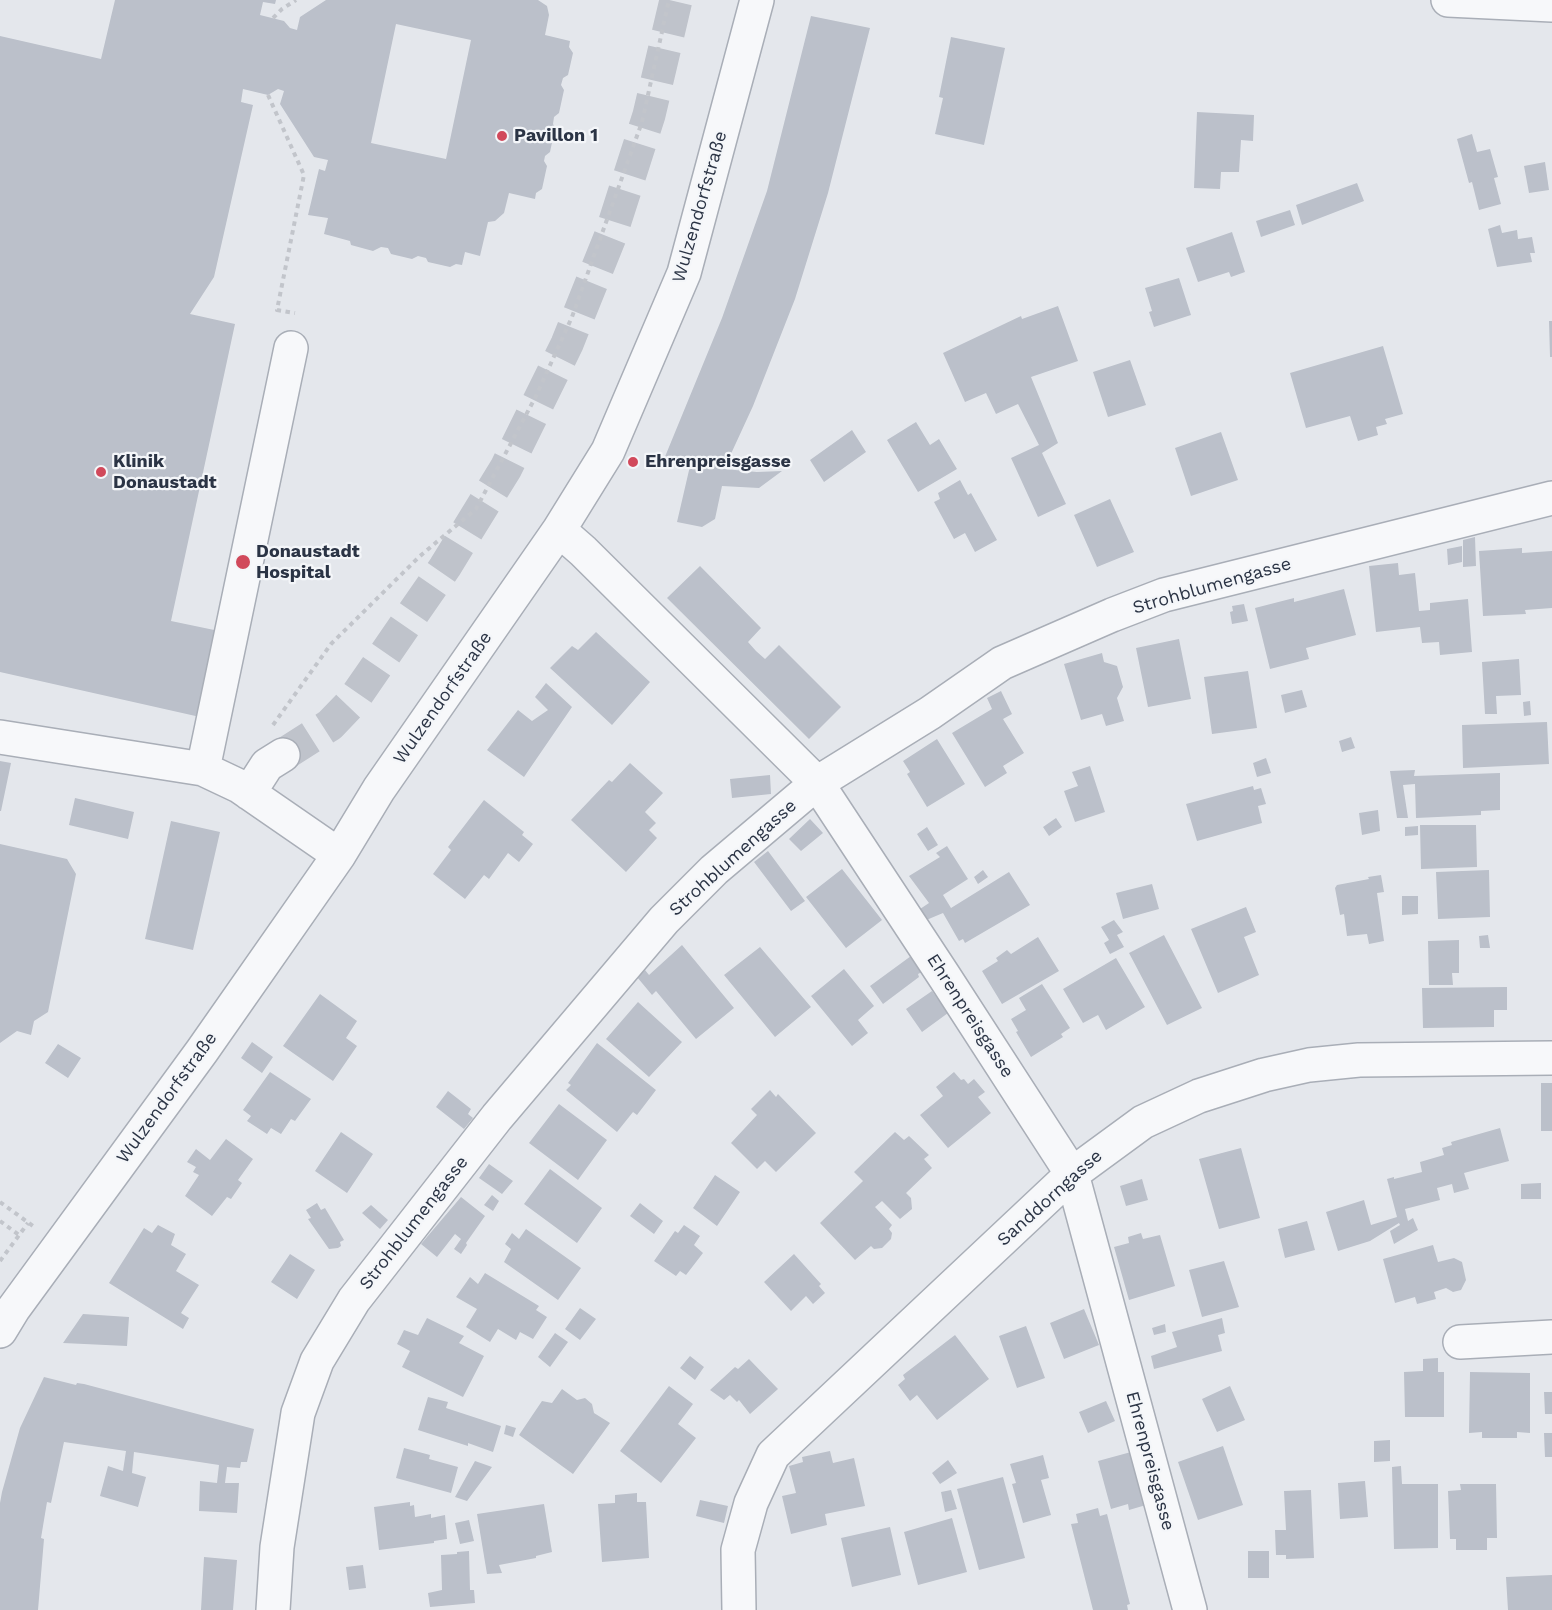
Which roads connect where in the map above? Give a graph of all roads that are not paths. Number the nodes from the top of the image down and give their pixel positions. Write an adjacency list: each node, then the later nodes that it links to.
1 (757, 0): 6 (street, Wulzendorfstraße)
2 (1448, 0): 3 (street)
3 (1552, 5)
4 (291, 348): 9 (street)
5 (1552, 498): 10 (street, Strohblumengasse)
6 (559, 530): 10 (street, Ehrenpreisgasse); 12 (street, Wulzendorfstraße)
7 (0, 737): 9 (street)
8 (277, 741): 11 (street)
9 (203, 769): 11 (street)
10 (816, 783): 14 (street, Ehrenpreisgasse); 18 (street, Strohblumengasse)
11 (249, 793): 12 (street)
12 (339, 855): 15 (street, Wulzendorfstraße)
13 (1552, 1058): 14 (street, Sanddorngasse)
14 (1072, 1174): 19 (street, Sanddorngasse); 20 (street, Ehrenpreisgasse)
15 (0, 1331)
16 (1552, 1337): 17 (street)
17 (1460, 1342)
18 (273, 1610)
19 (739, 1610)
20 (1191, 1610)

